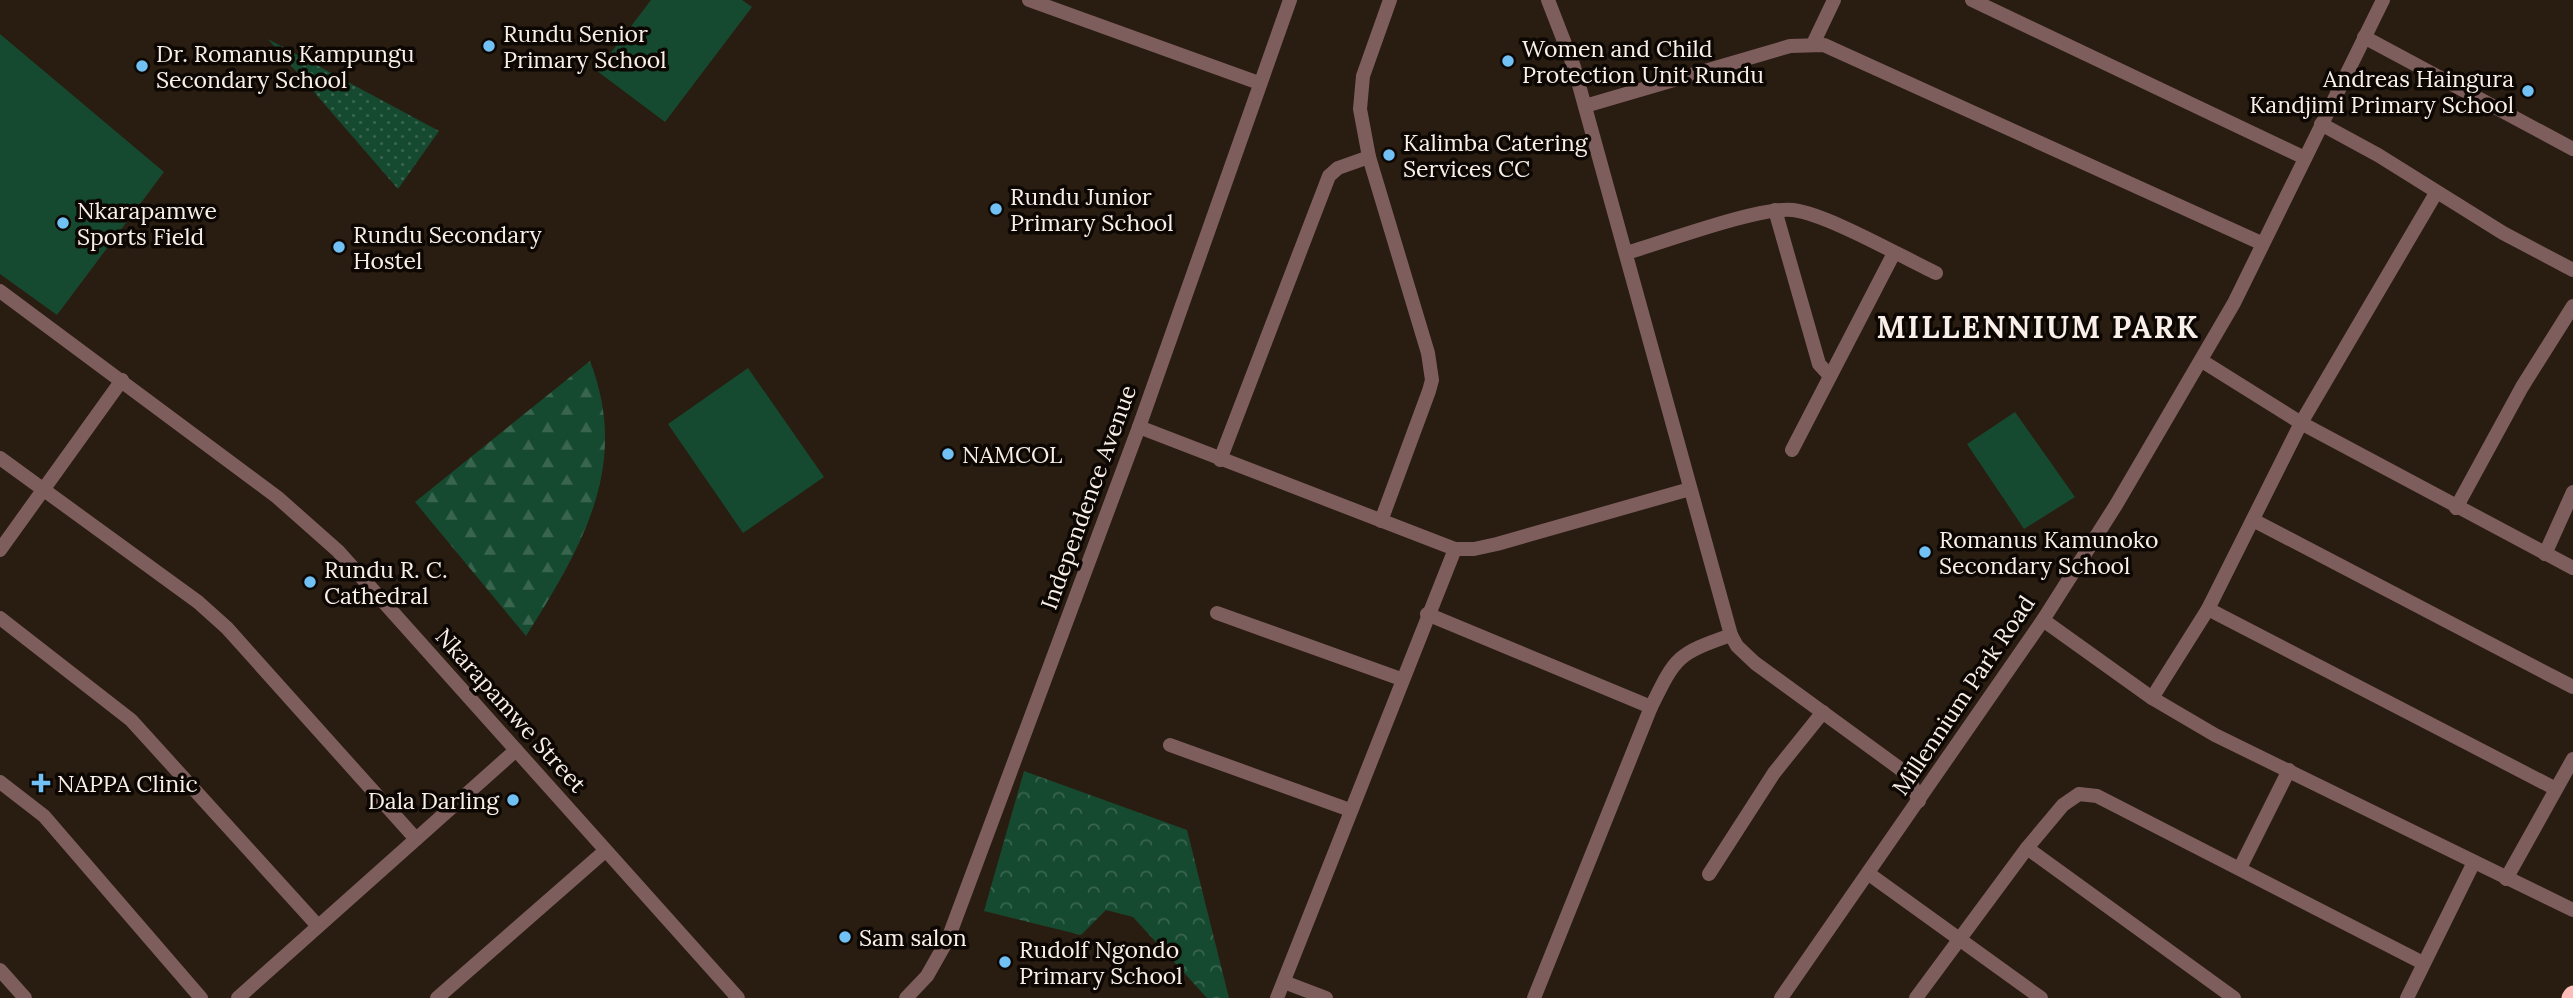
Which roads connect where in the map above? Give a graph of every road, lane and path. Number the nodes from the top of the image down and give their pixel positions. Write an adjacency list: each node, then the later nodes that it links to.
1 (1029, 0): 10 (street)
2 (1290, 0): 10 (street, Independence Avenue)
3 (1391, 0): 14 (street)
4 (1548, 0): 11 (street)
5 (1834, 0): 9 (street)
6 (1972, 0): 15 (street)
7 (2383, 0): 8 (street, Millennium Park Road)
8 (2364, 37): 12 (street, Millennium Park Road); 13 (street)
9 (1813, 44): 11 (street); 18 (street)
10 (1259, 83): 29 (street, Independence Avenue)
11 (1585, 106): 19 (street)
12 (2321, 124): 15 (street, Millennium Park Road); 16 (street)
13 (2573, 149)
14 (1369, 157): 32 (street); 38 (street)
15 (2305, 158): 18 (street, Millennium Park Road)
16 (2436, 193): 21 (street); 28 (street)
17 (1775, 210): 19 (street); 20 (street); 26 (street)
18 (2262, 243): 25 (street, Millennium Park Road)
19 (1626, 253): 33 (street)
20 (1894, 253): 22 (street); 26 (street)
21 (2573, 270)
22 (1936, 273)
23 (0, 291): 27 (street, Nkarapamwe Street)
24 (2573, 306): 36 (street)
25 (2202, 360): 28 (street); 47 (street, Millennium Park Road)
26 (1830, 376): 30 (street)
27 (122, 380): 34 (street); 55 (street, Nkarapamwe Street)
28 (2301, 423): 36 (street); 37 (street)
29 (1139, 427): 32 (street); 81 (street, Independence Avenue)
30 (1792, 450)
31 (0, 458): 34 (street)
32 (1220, 460): 38 (street)
33 (1690, 489): 39 (street); 48 (street)
34 (44, 491): 40 (street); 62 (street)
35 (2573, 492): 41 (street)
36 (2456, 508): 41 (street)
37 (2253, 520): 43 (street); 50 (street)
38 (1381, 521): 39 (street)
39 (1455, 549): 45 (street)
40 (0, 550)
41 (2545, 554): 42 (street)
42 (2573, 568)
43 (2208, 609): 51 (street); 59 (street)
44 (1217, 614): 49 (street)
45 (1427, 614): 49 (street); 52 (street)
46 (0, 618): 71 (street)
47 (2043, 620): 51 (street); 60 (street, Millennium Park Road)
48 (1731, 635): 52 (street); 53 (street)
49 (1401, 678): 61 (street)
50 (2573, 687)
51 (2152, 698): 57 (street)
52 (1651, 706): 84 (street)
53 (1823, 712): 60 (street); 67 (street)
54 (1170, 745): 61 (street)
55 (516, 750): 62 (street); 64 (street, Nkarapamwe Street)
56 (2573, 759): 59 (street)
57 (2289, 770): 65 (street); 66 (street)
58 (0, 782): 77 (street)
59 (2556, 789): 69 (street)
60 (1919, 801): 68 (street, Millennium Park Road)
61 (1350, 810): 75 (street)
62 (416, 839): 71 (street)
63 (2027, 848): 66 (street); 72 (street); 88 (street)
64 (605, 851): 79 (street); 80 (street, Nkarapamwe Street)
65 (2474, 862): 69 (street); 73 (street)
66 (2240, 868): 73 (street)
67 (1709, 874)
68 (1870, 874): 72 (street); 85 (street, Millennium Park Road)
69 (2506, 879): 70 (street)
70 (2573, 910)
71 (318, 926): 78 (street)
72 (1960, 939): 86 (street); 87 (street)
73 (2423, 963): 89 (street)
74 (0, 970): 76 (street)
75 (1284, 982): 82 (street); 83 (street)
76 (25, 998)
77 (201, 998)
78 (238, 998)
79 (437, 998)
80 (738, 998)
81 (906, 998)
82 (1278, 998)
83 (1326, 998)
84 (1534, 998)
85 (1781, 998)
86 (1916, 998)
87 (2041, 998)
88 (2234, 998)
89 (2407, 998)

